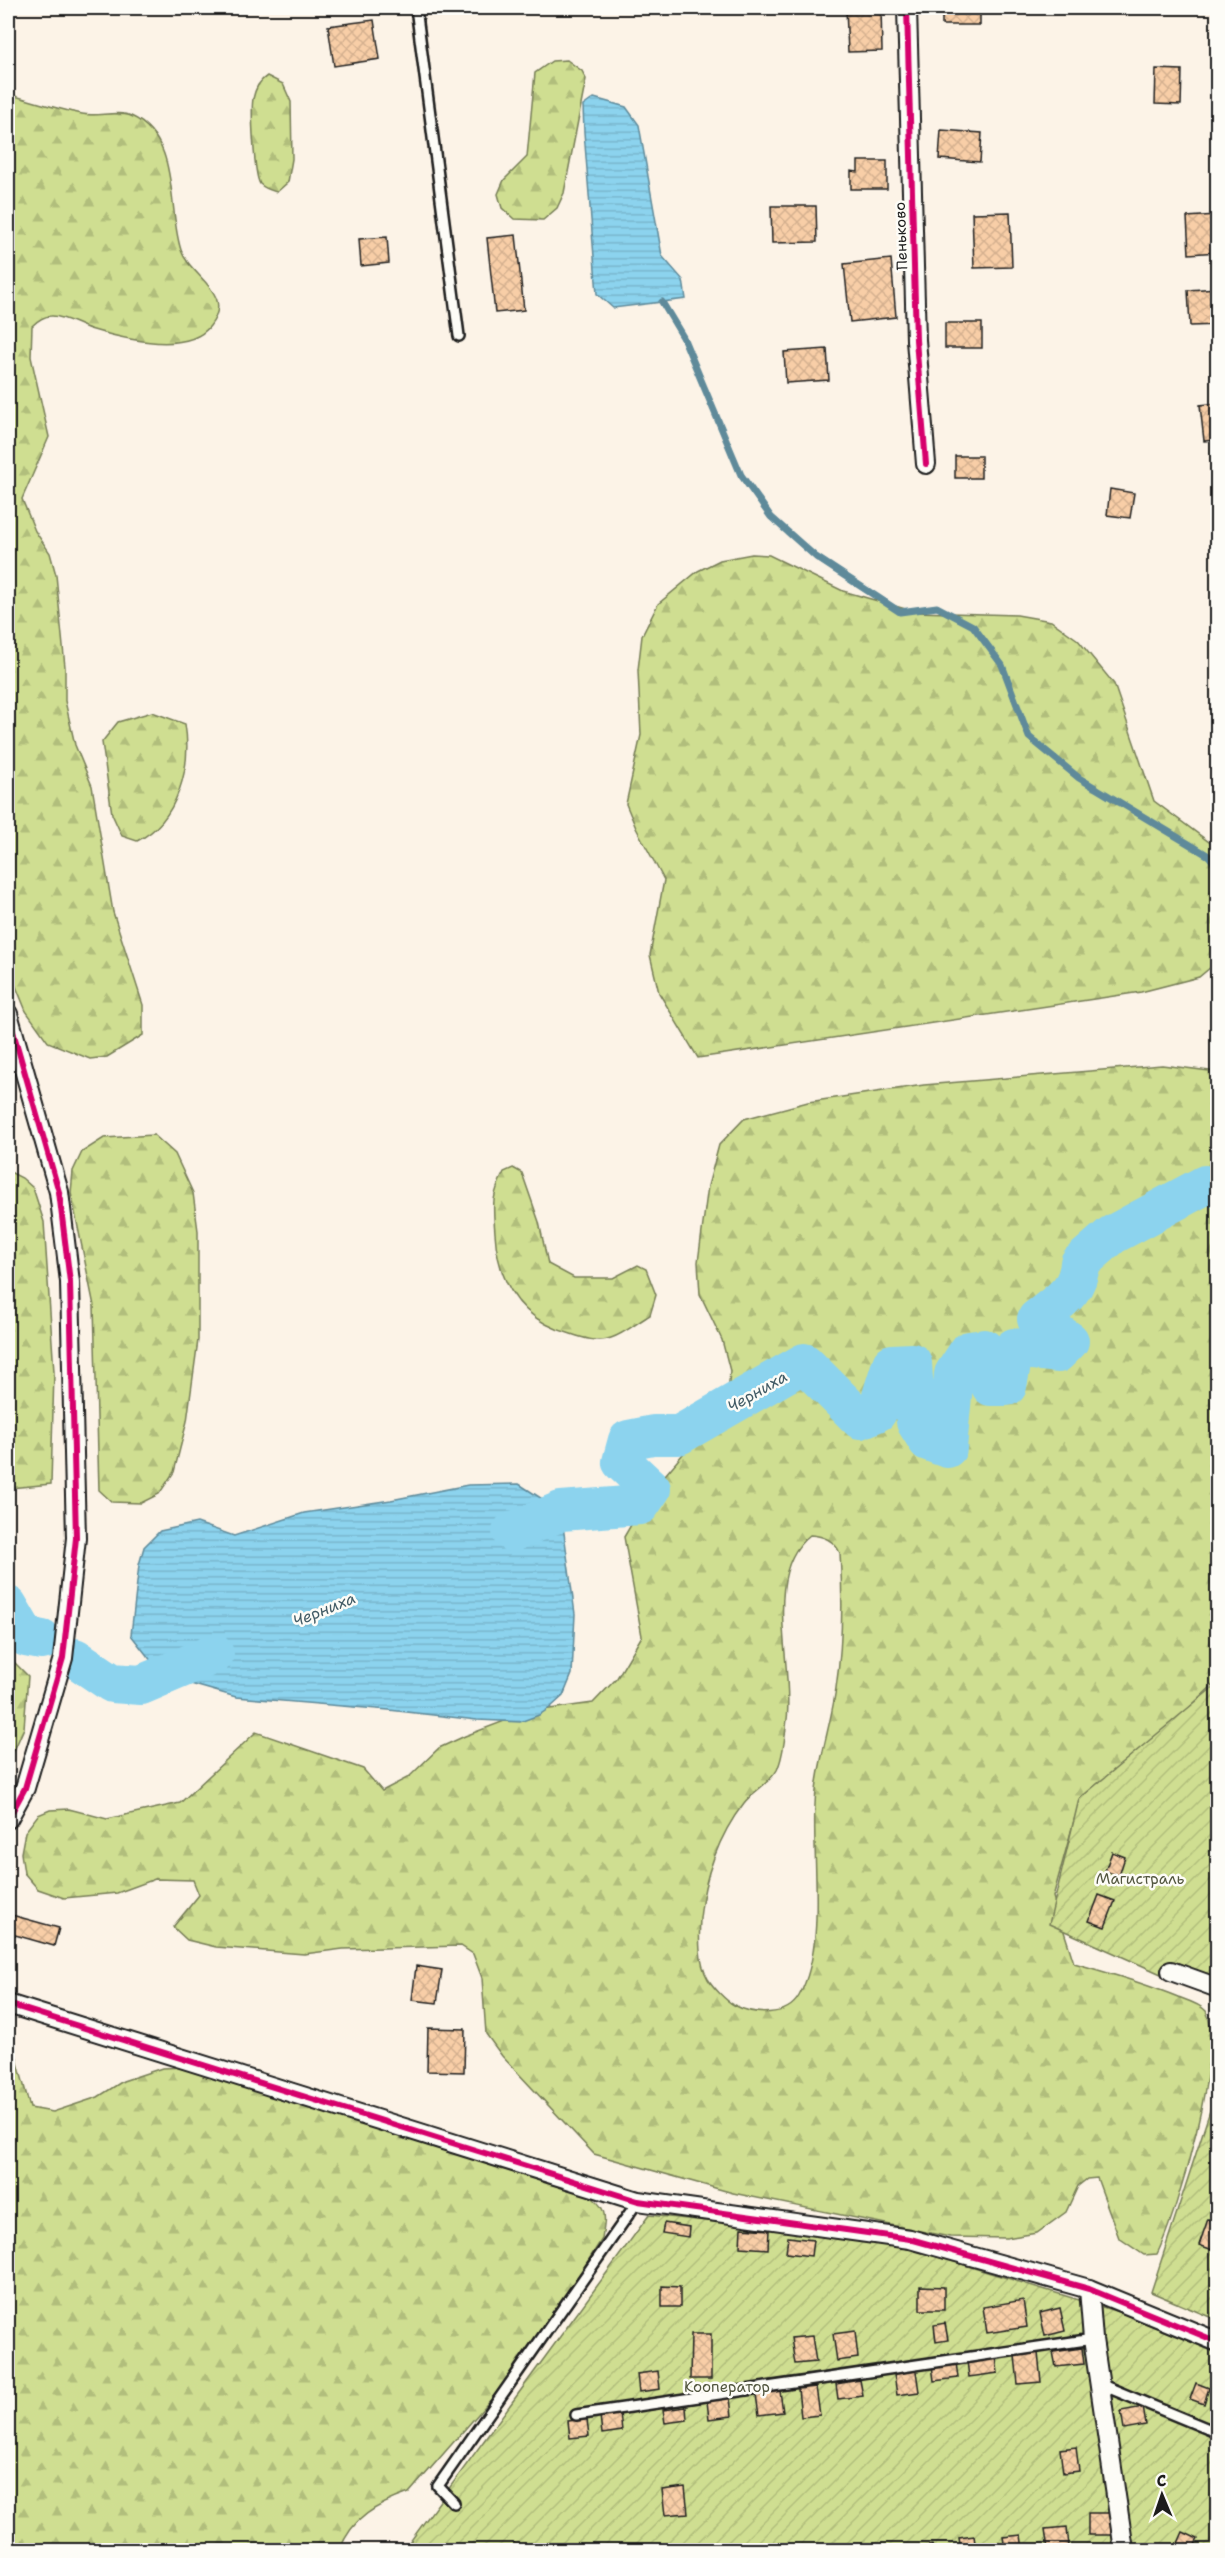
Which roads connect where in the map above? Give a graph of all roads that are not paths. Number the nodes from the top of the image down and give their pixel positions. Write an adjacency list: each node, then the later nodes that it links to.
1 (416, 8): 3 (lane)
2 (907, 8): 4 (street, Пеньково)
3 (459, 336)
4 (926, 464)
5 (8, 1014): 6 (street)
6 (8, 1819)
7 (1171, 1971): 8 (street)
8 (1218, 1988)
9 (8, 2004): 10 (street)
10 (638, 2201): 11 (street); 17 (lane)
11 (1089, 2289): 12 (street); 13 (street)
12 (1094, 2339): 14 (street); 15 (lane)
13 (1218, 2342)
14 (1102, 2385): 16 (lane); 19 (street)
15 (576, 2415)
16 (1218, 2433)
17 (454, 2503)
18 (1119, 2550): 19 (lane)
19 (1124, 2550)

